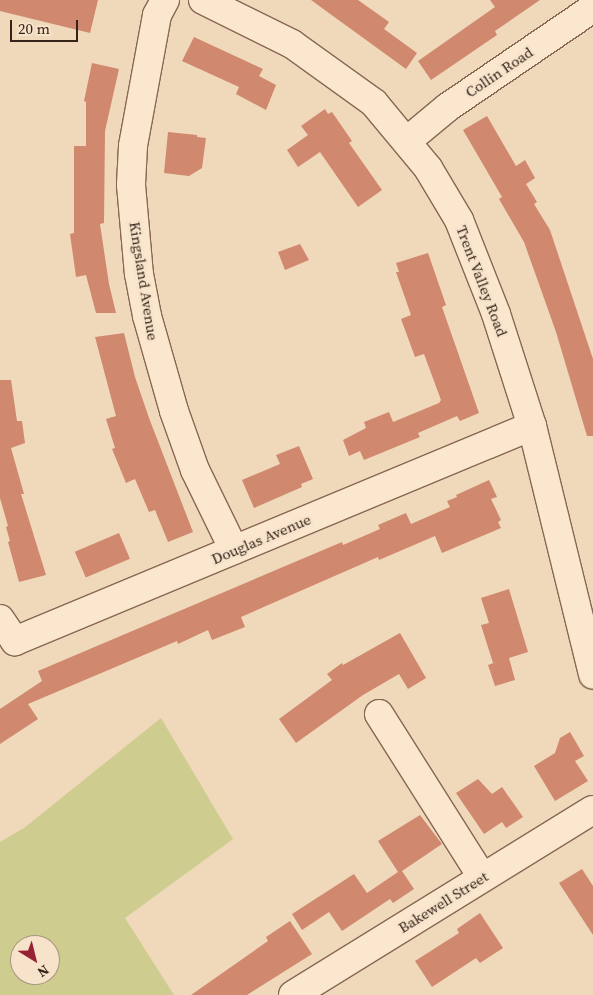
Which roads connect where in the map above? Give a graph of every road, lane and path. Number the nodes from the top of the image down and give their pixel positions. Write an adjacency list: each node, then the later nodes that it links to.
1 (165, 0): 6 (street, Kingsland Avenue)
2 (203, 0): 4 (street, Trent Valley Road)
3 (593, 8): 4 (street, Collin Road)
4 (407, 142): 5 (street, Trent Valley Road)
5 (532, 426): 6 (street, Douglas Avenue); 8 (street, Trent Valley Road)
6 (234, 550): 7 (street, Douglas Avenue)
7 (5, 639)
8 (593, 675)
9 (379, 714): 11 (street)
10 (593, 810): 11 (street, Bakewell Street)
11 (482, 878): 12 (street, Bakewell Street)
12 (293, 995)

